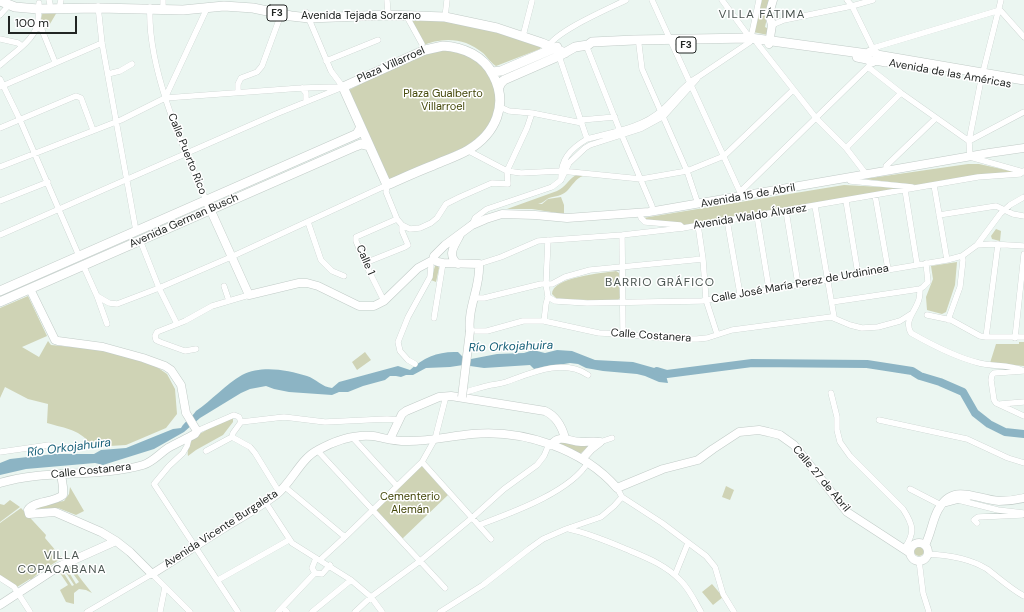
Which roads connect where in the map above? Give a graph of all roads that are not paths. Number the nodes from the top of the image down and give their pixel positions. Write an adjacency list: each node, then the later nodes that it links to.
1 (386, 0): 25 (street)
2 (447, 0): 29 (street)
3 (626, 0): 44 (street)
4 (652, 0): 39 (street)
5 (722, 0): 36 (street)
6 (759, 0): 36 (street)
7 (773, 0): 30 (main road)
8 (847, 0): 21 (street)
9 (873, 0): 21 (street)
10 (1001, 0): 23 (street)
11 (0, 1): 16 (main road)
12 (532, 1): 32 (street)
13 (50, 2): 14 (main road, Avenida Tejada Sorzano / F3); 17 (main road, Avenida Tejada Sorzano / F3)
14 (61, 2): 18 (main road, Avenida Tejada Sorzano / F3)
15 (227, 2): 20 (main road, Avenida Tejada Sorzano / F3); 24 (main road, Avenida Tejada Sorzano / F3)
16 (9, 5): 17 (main road, Avenida Tejada Sorzano / F3); 26 (street)
17 (38, 6): 18 (main road, Avenida Tejada Sorzano / F3); 31 (street)
18 (98, 6): 22 (main road, Avenida Tejada Sorzano / F3); 38 (street)
19 (163, 6): 20 (main road, Avenida Tejada Sorzano / F3); 22 (main road, Avenida Tejada Sorzano / F3)
20 (208, 6): 66 (street)
21 (852, 6): 30 (street); 45 (street)
22 (150, 8): 66 (street, Calle Puerto Rico)
23 (1000, 10): 33 (street); 45 (street); 54 (street)
24 (282, 11): 27 (main road, Avenida Tejada Sorzano / F3); 64 (street)
25 (388, 12): 27 (main road, Avenida Tejada Sorzano / F3); 28 (main road, Avenida Tejada Sorzano / F3); 29 (main road, Avenida Tejada Sorzano / F3)
26 (0, 14)
27 (307, 15): 46 (street)
28 (406, 15): 29 (main road, Avenida Tejada Sorzano / F3); 40 (street)
29 (445, 15): 32 (main road, Avenida Tejada Sorzano / F3)
30 (772, 25): 37 (main road)
31 (37, 27): 43 (street); 48 (street)
32 (524, 34): 44 (main road, Avenida Tejada Sorzano / F3)
33 (1024, 37)
34 (0, 39): 43 (street)
35 (378, 40): 46 (street)
36 (752, 41): 37 (main road, Avenida de las Américas / F3); 39 (main road, Avenida de las Américas / F3); 57 (street); 63 (street)
37 (769, 42): 45 (main road, Avenida de las Américas / F3)
38 (102, 43): 48 (street); 53 (street)
39 (672, 43): 41 (main road, Avenida de las Américas / F3); 42 (main road, Avenida de las Américas / F3); 57 (street)
40 (422, 44)
41 (587, 45): 42 (main road, Avenida de las Américas / F3); 44 (main road, Avenida de las Américas / F3); 72 (street)
42 (639, 45): 71 (street)
43 (22, 46): 50 (street)
44 (555, 49): 47 (main road); 51 (main road); 77 (street)
45 (872, 57): 54 (main road, Avenida de las Américas / F3); 65 (street); 73 (street)
46 (326, 61): 59 (street)
47 (525, 61): 51 (main road); 52 (main road)
48 (55, 62): 58 (street)
49 (132, 64): 53 (street)
50 (0, 65)
51 (529, 70): 60 (main road)
52 (492, 72): 59 (main road, Plaza Villarroel); 60 (main road, Plaza Villarroel)
53 (108, 74): 76 (street)
54 (981, 77): 56 (main road, Avenida de las Américas / F3); 61 (main road, Avenida de las Américas / F3); 83 (street)
55 (0, 79): 58 (street)
56 (1024, 80)
57 (691, 84): 71 (street); 90 (street)
58 (2, 86): 75 (street)
59 (343, 87): 62 (street); 67 (street); 78 (main road, Plaza Villarroel)
60 (499, 87): 68 (main road, Plaza Villarroel)
61 (1024, 87)
62 (302, 88): 64 (street); 67 (street)
63 (793, 90): 73 (street); 90 (street)
64 (238, 92): 66 (street)
65 (901, 93): 74 (street); 85 (street)
66 (165, 98): 76 (street); 89 (street, Calle Puerto Rico)
67 (306, 101): 89 (street)
68 (500, 107): 70 (street); 87 (main road, Plaza Villarroel)
69 (1024, 112): 83 (street)
70 (532, 113): 77 (street); 93 (street)
71 (662, 114): 81 (street); 95 (street)
72 (615, 117): 77 (street); 81 (street)
73 (816, 118): 85 (street); 107 (street)
74 (936, 118): 83 (street); 96 (street)
75 (20, 120): 79 (street); 80 (street); 88 (street)
76 (117, 121): 80 (street); 100 (street)
77 (581, 121): 82 (street)
78 (361, 127): 84 (main road, Plaza Villarroel); 110 (main road, Avenida German Busch)
79 (0, 128)
80 (93, 130): 88 (street)
81 (621, 133): 82 (street); 94 (street); 101 (street)
82 (587, 139): 94 (street)
83 (969, 141): 91 (street)
84 (369, 146): 103 (main road); 116 (main road, Avenida German Busch)
85 (846, 148): 98 (street)
86 (1024, 148): 91 (main road, Avenida 15 de Abril)
87 (467, 150): 93 (street); 103 (main road, Plaza Villarroel)
88 (35, 153): 92 (street); 102 (street)
89 (187, 153): 100 (street); 110 (street, Calle Puerto Rico)
90 (724, 156): 95 (street); 107 (street)
91 (970, 157): 96 (main road, Avenida 15 de Abril); 97 (street)
92 (0, 166)
93 (507, 171): 94 (street); 127 (street)
94 (563, 171): 101 (street); 129 (street)
95 (687, 171): 101 (street); 113 (street)
96 (887, 171): 98 (main road, Avenida 15 de Abril)
97 (1023, 172): 104 (street, Avenida Waldo Álvarez)
98 (866, 174): 99 (main road, Avenida 15 de Abril)
99 (849, 178): 105 (street); 107 (main road, Avenida 15 de Abril)
100 (128, 179): 115 (street); 131 (street)
101 (641, 179): 119 (street)
102 (48, 182): 111 (street); 115 (street)
103 (387, 185): 124 (street); 126 (street)
104 (934, 185): 105 (street, Avenida Waldo Álvarez); 121 (street)
105 (920, 188): 106 (street, Avenida Waldo Álvarez)
106 (905, 190): 108 (street, Avenida Waldo Álvarez); 152 (street)
107 (742, 194): 113 (main road, Avenida 15 de Abril)
108 (875, 196): 112 (street, Avenida Waldo Álvarez); 155 (street)
109 (1024, 197): 118 (street, Calle José María Perez de Urdininea)
110 (206, 200): 116 (main road, Calle Puerto Rico); 131 (main road, Avenida German Busch)
111 (0, 201)
112 (846, 201): 114 (street, Avenida Waldo Álvarez); 156 (street)
113 (698, 204): 119 (main road, Avenida 15 de Abril)
114 (815, 206): 117 (street, Avenida Waldo Álvarez); 159 (street)
115 (59, 208): 133 (street); 141 (street)
116 (210, 210): 135 (main road, Avenida German Busch); 143 (main road, Calle Puerto Rico)
117 (786, 210): 122 (street, Avenida Waldo Álvarez); 161 (street)
118 (1005, 210): 121 (street); 123 (street); 138 (street, Calle José María Perez de Urdininea)
119 (653, 212): 120 (main road, Avenida 15 de Abril)
120 (640, 213): 129 (main road, Avenida 15 de Abril); 130 (street)
121 (939, 215): 145 (street)
122 (757, 216): 125 (street, Avenida Waldo Álvarez); 165 (street)
123 (1024, 216)
124 (397, 219): 127 (street); 147 (street, Calle 1)
125 (727, 220): 128 (street, Avenida Waldo Álvarez); 168 (street)
126 (308, 222): 143 (street); 157 (street)
127 (402, 225): 147 (street)
128 (698, 225): 130 (street, Avenida Waldo Álvarez); 144 (street)
129 (472, 226): 134 (main road, Avenida 15 de Abril)
130 (683, 228): 132 (street, Avenida Waldo Álvarez)
131 (136, 231): 135 (main road); 141 (main road, Avenida German Busch)
132 (622, 234): 136 (street, Avenida Waldo Álvarez); 154 (street)
133 (0, 235)
134 (460, 235): 146 (main road, Avenida 15 de Abril); 150 (main road)
135 (140, 240): 153 (main road, Avenida German Busch); 163 (street)
136 (548, 240): 151 (street, Avenida Waldo Álvarez); 160 (street)
137 (998, 244): 138 (street); 139 (street); 190 (street)
138 (977, 245): 142 (street, Calle José María Perez de Urdininea)
139 (1024, 246)
140 (1024, 254): 192 (street)
141 (79, 256): 153 (main road); 158 (main road, Avenida German Busch)
142 (962, 256): 145 (street, Calle José María Perez de Urdininea); 184 (street)
143 (231, 257): 163 (street); 169 (main road, Calle Puerto Rico)
144 (703, 260): 154 (street); 173 (street)
145 (947, 260): 149 (street, Calle José María Perez de Urdininea)
146 (431, 261): 148 (main road); 175 (main road, Avenida 15 de Abril); 194 (street)
147 (365, 263): 175 (street, Calle 1)
148 (443, 263): 150 (main road); 182 (street)
149 (926, 263): 152 (street, Calle José María Perez de Urdininea); 166 (street)
150 (458, 264): 151 (main road)
151 (479, 264): 172 (main road)
152 (917, 264): 155 (street, Calle José María Perez de Urdininea)
153 (83, 265): 164 (main road, Avenida German Busch); 170 (street)
154 (622, 268): 160 (street); 178 (street)
155 (888, 269): 156 (street, Calle José María Perez de Urdininea)
156 (858, 274): 159 (street, Calle José María Perez de Urdininea)
157 (344, 276)
158 (26, 280): 164 (main road); 167 (main road, Avenida German Busch)
159 (828, 280): 161 (street, Calle José María Perez de Urdininea); 177 (street)
160 (546, 284): 171 (street); 172 (street)
161 (798, 284): 165 (street, Calle José María Perez de Urdininea)
162 (224, 286): 174 (street)
163 (160, 288): 170 (street); 186 (street)
164 (30, 289): 176 (main road, Avenida German Busch); 206 (main road)
165 (769, 289): 168 (street, Calle José María Perez de Urdininea)
166 (920, 289): 177 (street); 179 (street)
167 (0, 291)
168 (740, 294): 173 (street, Calle José María Perez de Urdininea)
169 (249, 295): 174 (street); 175 (main road)
170 (97, 296): 185 (street)
171 (548, 297): 178 (street, Calle José María Perez de Urdininea); 183 (street)
172 (473, 298): 187 (main road)
173 (706, 300): 178 (street, Calle José María Perez de Urdininea); 189 (street)
174 (229, 301): 186 (street)
175 (384, 301)
176 (0, 302)
177 (832, 302): 181 (street)
178 (623, 303): 188 (street)
179 (911, 314): 181 (street); 195 (street)
180 (928, 315): 184 (street)
181 (834, 317): 189 (street, Calle Costanera)
182 (434, 318)
183 (544, 320): 187 (street, Calle Costanera); 188 (street, Calle Costanera)
184 (948, 320): 190 (street)
185 (106, 324)
186 (177, 324): 193 (street)
187 (470, 331): 199 (main road, bridge)
188 (623, 334): 189 (street, Calle Costanera)
189 (717, 334)
190 (986, 337): 192 (street)
191 (1024, 337): 192 (street)
192 (1015, 338)
193 (196, 349)
194 (414, 364)
195 (1024, 371): 201 (street)
196 (588, 375): 198 (street)
197 (831, 393): 247 (street)
198 (449, 396): 199 (main road); 203 (main road); 213 (street)
199 (462, 397): 210 (main road)
200 (1024, 402): 201 (street)
201 (999, 405): 202 (street)
202 (1024, 416)
203 (399, 420): 205 (street); 212 (main road)
204 (879, 420): 222 (street)
205 (241, 422): 206 (street); 207 (street)
206 (195, 428): 209 (main road, Calle Costanera)
207 (232, 437): 218 (street); 227 (street)
208 (352, 437): 212 (main road, Avenida Vicente Burgaleta); 217 (main road, Avenida Vicente Burgaleta); 225 (street)
209 (189, 438): 223 (main road, Calle Costanera); 246 (street)
210 (564, 438): 214 (main road); 215 (main road)
211 (612, 438): 214 (street)
212 (390, 439): 213 (main road, Avenida Vicente Burgaleta)
213 (435, 439): 215 (main road, Avenida Vicente Burgaleta); 221 (street)
214 (600, 442): 220 (main road)
215 (550, 445): 220 (main road, Avenida Vicente Burgaleta); 236 (street)
216 (49, 446): 219 (street)
217 (317, 450): 227 (main road, Avenida Vicente Burgaleta); 234 (street)
218 (206, 451)
219 (0, 452)
220 (585, 460): 226 (main road, Avenida Vicente Burgaleta); 238 (street)
221 (422, 462): 225 (street); 236 (street)
222 (1024, 463)
223 (61, 474): 224 (main road, Calle Costanera); 243 (main road)
224 (0, 483)
225 (397, 486): 234 (street)
226 (617, 488): 229 (street); 247 (main road, Calle 27 de Abril)
227 (282, 489): 232 (main road, Avenida Vicente Burgaleta); 240 (street)
228 (910, 489): 233 (street)
229 (622, 496): 239 (street); 244 (street)
230 (956, 498): 231 (main road); 233 (main road); 235 (street)
231 (1024, 498)
232 (266, 502): 242 (street); 246 (main road, Avenida Vicente Burgaleta)
233 (942, 504): 245 (main road)
234 (373, 509): 240 (street); 251 (street)
235 (1024, 514): 237 (street)
236 (473, 518): 238 (street); 251 (street)
237 (977, 523)
238 (479, 525): 241 (street)
239 (566, 529): 255 (street); 274 (street)
240 (345, 537): 249 (street)
241 (491, 539)
242 (289, 540): 249 (street); 257 (street)
243 (116, 541): 253 (main road); 261 (main road)
244 (688, 543): 255 (street); 276 (street)
245 (926, 545): 247 (main road); 248 (main road)
246 (195, 547): 253 (main road, Avenida Vicente Burgaleta); 257 (street)
247 (907, 551): 250 (main road)
248 (928, 554): 250 (main road); 262 (street)
249 (318, 559): 252 (street); 254 (street)
250 (919, 560): 277 (street)
251 (420, 561): 260 (street); 263 (street)
252 (330, 565): 254 (street); 258 (street)
253 (152, 574): 259 (street); 267 (street, Avenida Vicente Burgaleta)
254 (315, 574): 265 (street)
255 (675, 575): 275 (street)
256 (0, 578): 261 (street)
257 (218, 580): 270 (street)
258 (351, 580): 263 (street); 271 (street)
259 (165, 588): 268 (street); 269 (street)
260 (445, 588)
261 (19, 592): 264 (main road); 266 (street)
262 (1024, 596)
263 (371, 598): 272 (street); 273 (street)
264 (0, 604)
265 (283, 611)
266 (30, 612)
267 (87, 612)
268 (160, 612)
269 (190, 612)
270 (238, 612)
271 (312, 612)
272 (355, 612)
273 (382, 612)
274 (440, 612)
275 (701, 612)
276 (734, 612)
277 (929, 612)

